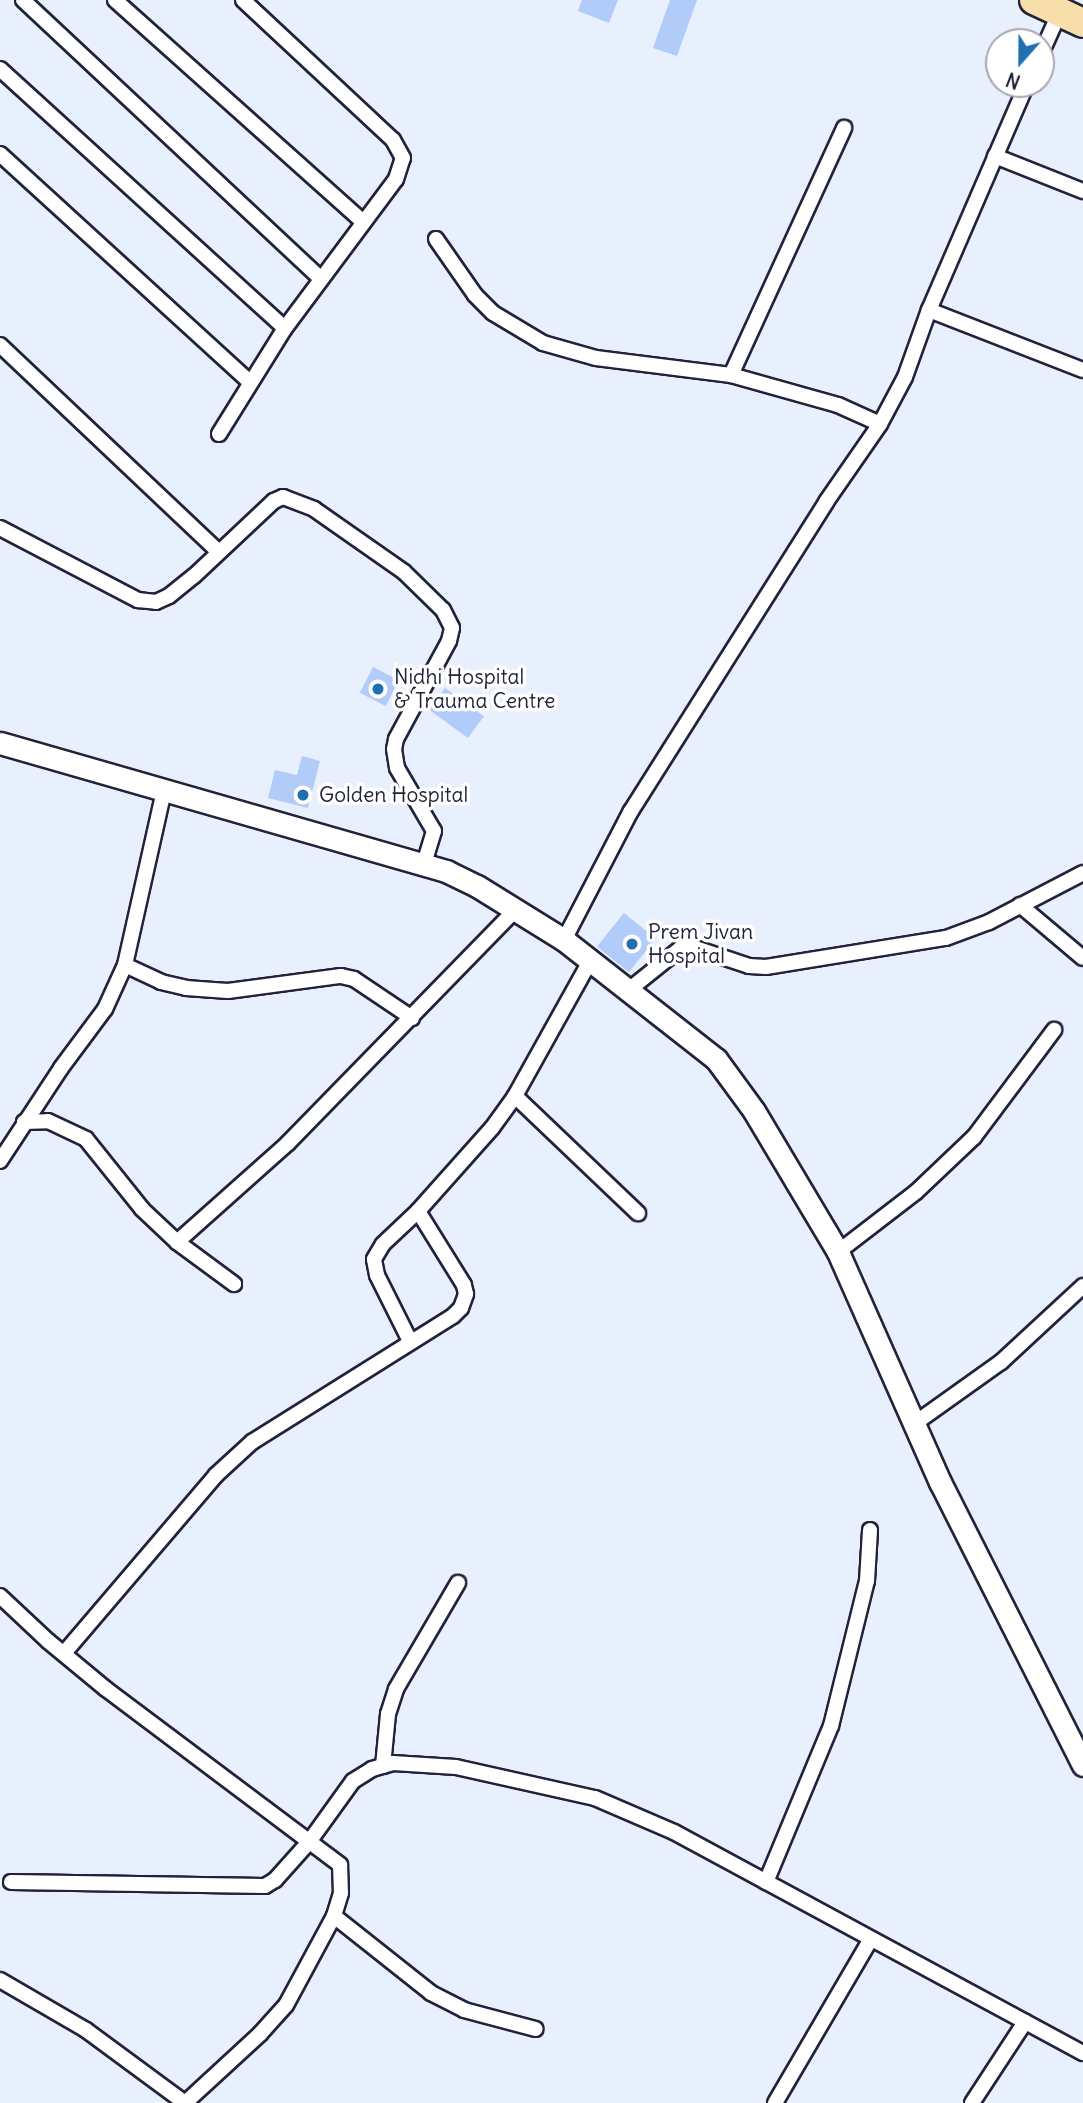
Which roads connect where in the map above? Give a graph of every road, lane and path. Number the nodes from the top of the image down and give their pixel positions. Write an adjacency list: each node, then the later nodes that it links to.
1 (23, 0): 15 (street)
2 (115, 0): 13 (street)
3 (243, 0): 13 (street)
4 (1034, 0): 5 (highway)
5 (1075, 15): 6 (street)
6 (1055, 38)
7 (0, 69): 17 (street)
8 (1021, 98): 11 (street)
9 (844, 128): 20 (street)
10 (0, 154): 21 (street)
11 (995, 156): 12 (street); 16 (street)
12 (1083, 191)
13 (363, 222): 15 (street)
14 (436, 239): 20 (street)
15 (320, 278): 17 (street)
16 (929, 310): 19 (street); 22 (street)
17 (285, 328): 21 (street)
18 (0, 345): 25 (street)
19 (1083, 370)
20 (731, 375): 22 (street)
21 (250, 382): 23 (street)
22 (880, 425): 32 (street)
23 (219, 434)
24 (0, 528): 25 (street)
25 (219, 552): 28 (street)
26 (0, 743): 27 (main road)
27 (164, 791): 28 (main road); 35 (street)
28 (424, 864): 31 (main road)
29 (1083, 873): 30 (street)
30 (1020, 905): 33 (street); 36 (street)
31 (516, 909): 32 (main road); 37 (street)
32 (564, 940): 34 (main road)
33 (1083, 958)
34 (590, 961): 36 (main road); 39 (street)
35 (125, 965): 37 (street); 40 (street)
36 (630, 989): 45 (main road)
37 (412, 1018): 44 (street)
38 (1054, 1030): 45 (street)
39 (515, 1096): 42 (street); 43 (street)
40 (24, 1122): 41 (street); 44 (street)
41 (0, 1160)
42 (418, 1211): 48 (street); 48 (street)
43 (638, 1213)
44 (177, 1242): 46 (street)
45 (838, 1252): 49 (main road)
46 (234, 1284)
47 (1083, 1286): 49 (street)
48 (410, 1341): 53 (street)
49 (914, 1424): 54 (main road)
50 (870, 1530): 58 (street)
51 (458, 1583): 55 (street)
52 (0, 1596): 53 (street)
53 (65, 1652): 56 (street)
54 (1083, 1765)
55 (383, 1766): 56 (street); 58 (street)
56 (309, 1842): 57 (street); 59 (street)
57 (11, 1882)
58 (766, 1882): 60 (street)
59 (334, 1916): 63 (street); 65 (street)
60 (872, 1939): 62 (street); 66 (street)
61 (0, 1980): 65 (street)
62 (1025, 2022): 64 (street); 67 (street)
63 (536, 2029)
64 (1083, 2053)
65 (185, 2103)
66 (775, 2103)
67 (972, 2103)

